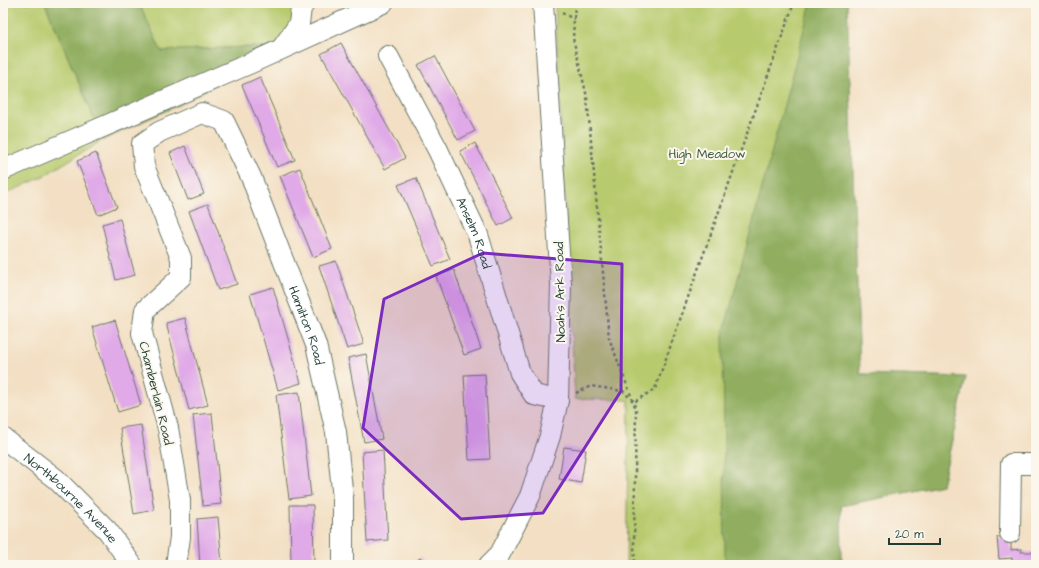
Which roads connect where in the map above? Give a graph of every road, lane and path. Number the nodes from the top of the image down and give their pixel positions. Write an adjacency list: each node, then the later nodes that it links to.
1 (305, 3): 6 (street)
2 (383, 3): 6 (street)
3 (543, 3): 11 (street, Noah's Ark Road)
4 (575, 3): 12 (path)
5 (794, 3): 12 (path)
6 (282, 48): 9 (street)
7 (388, 56): 11 (street, Anselm Road)
8 (202, 113): 17 (street, Chamberlain Road); 18 (street, Hamilton Road)
9 (3, 170)
10 (591, 386): 12 (path)
11 (558, 400): 19 (street, Noah's Ark Road)
12 (634, 402): 20 (path)
13 (3, 438): 16 (street, Northbourne Avenue)
14 (1036, 464): 15 (street)
15 (1010, 533)
16 (132, 565)
17 (176, 565)
18 (342, 565)
19 (489, 565)
20 (635, 565)

